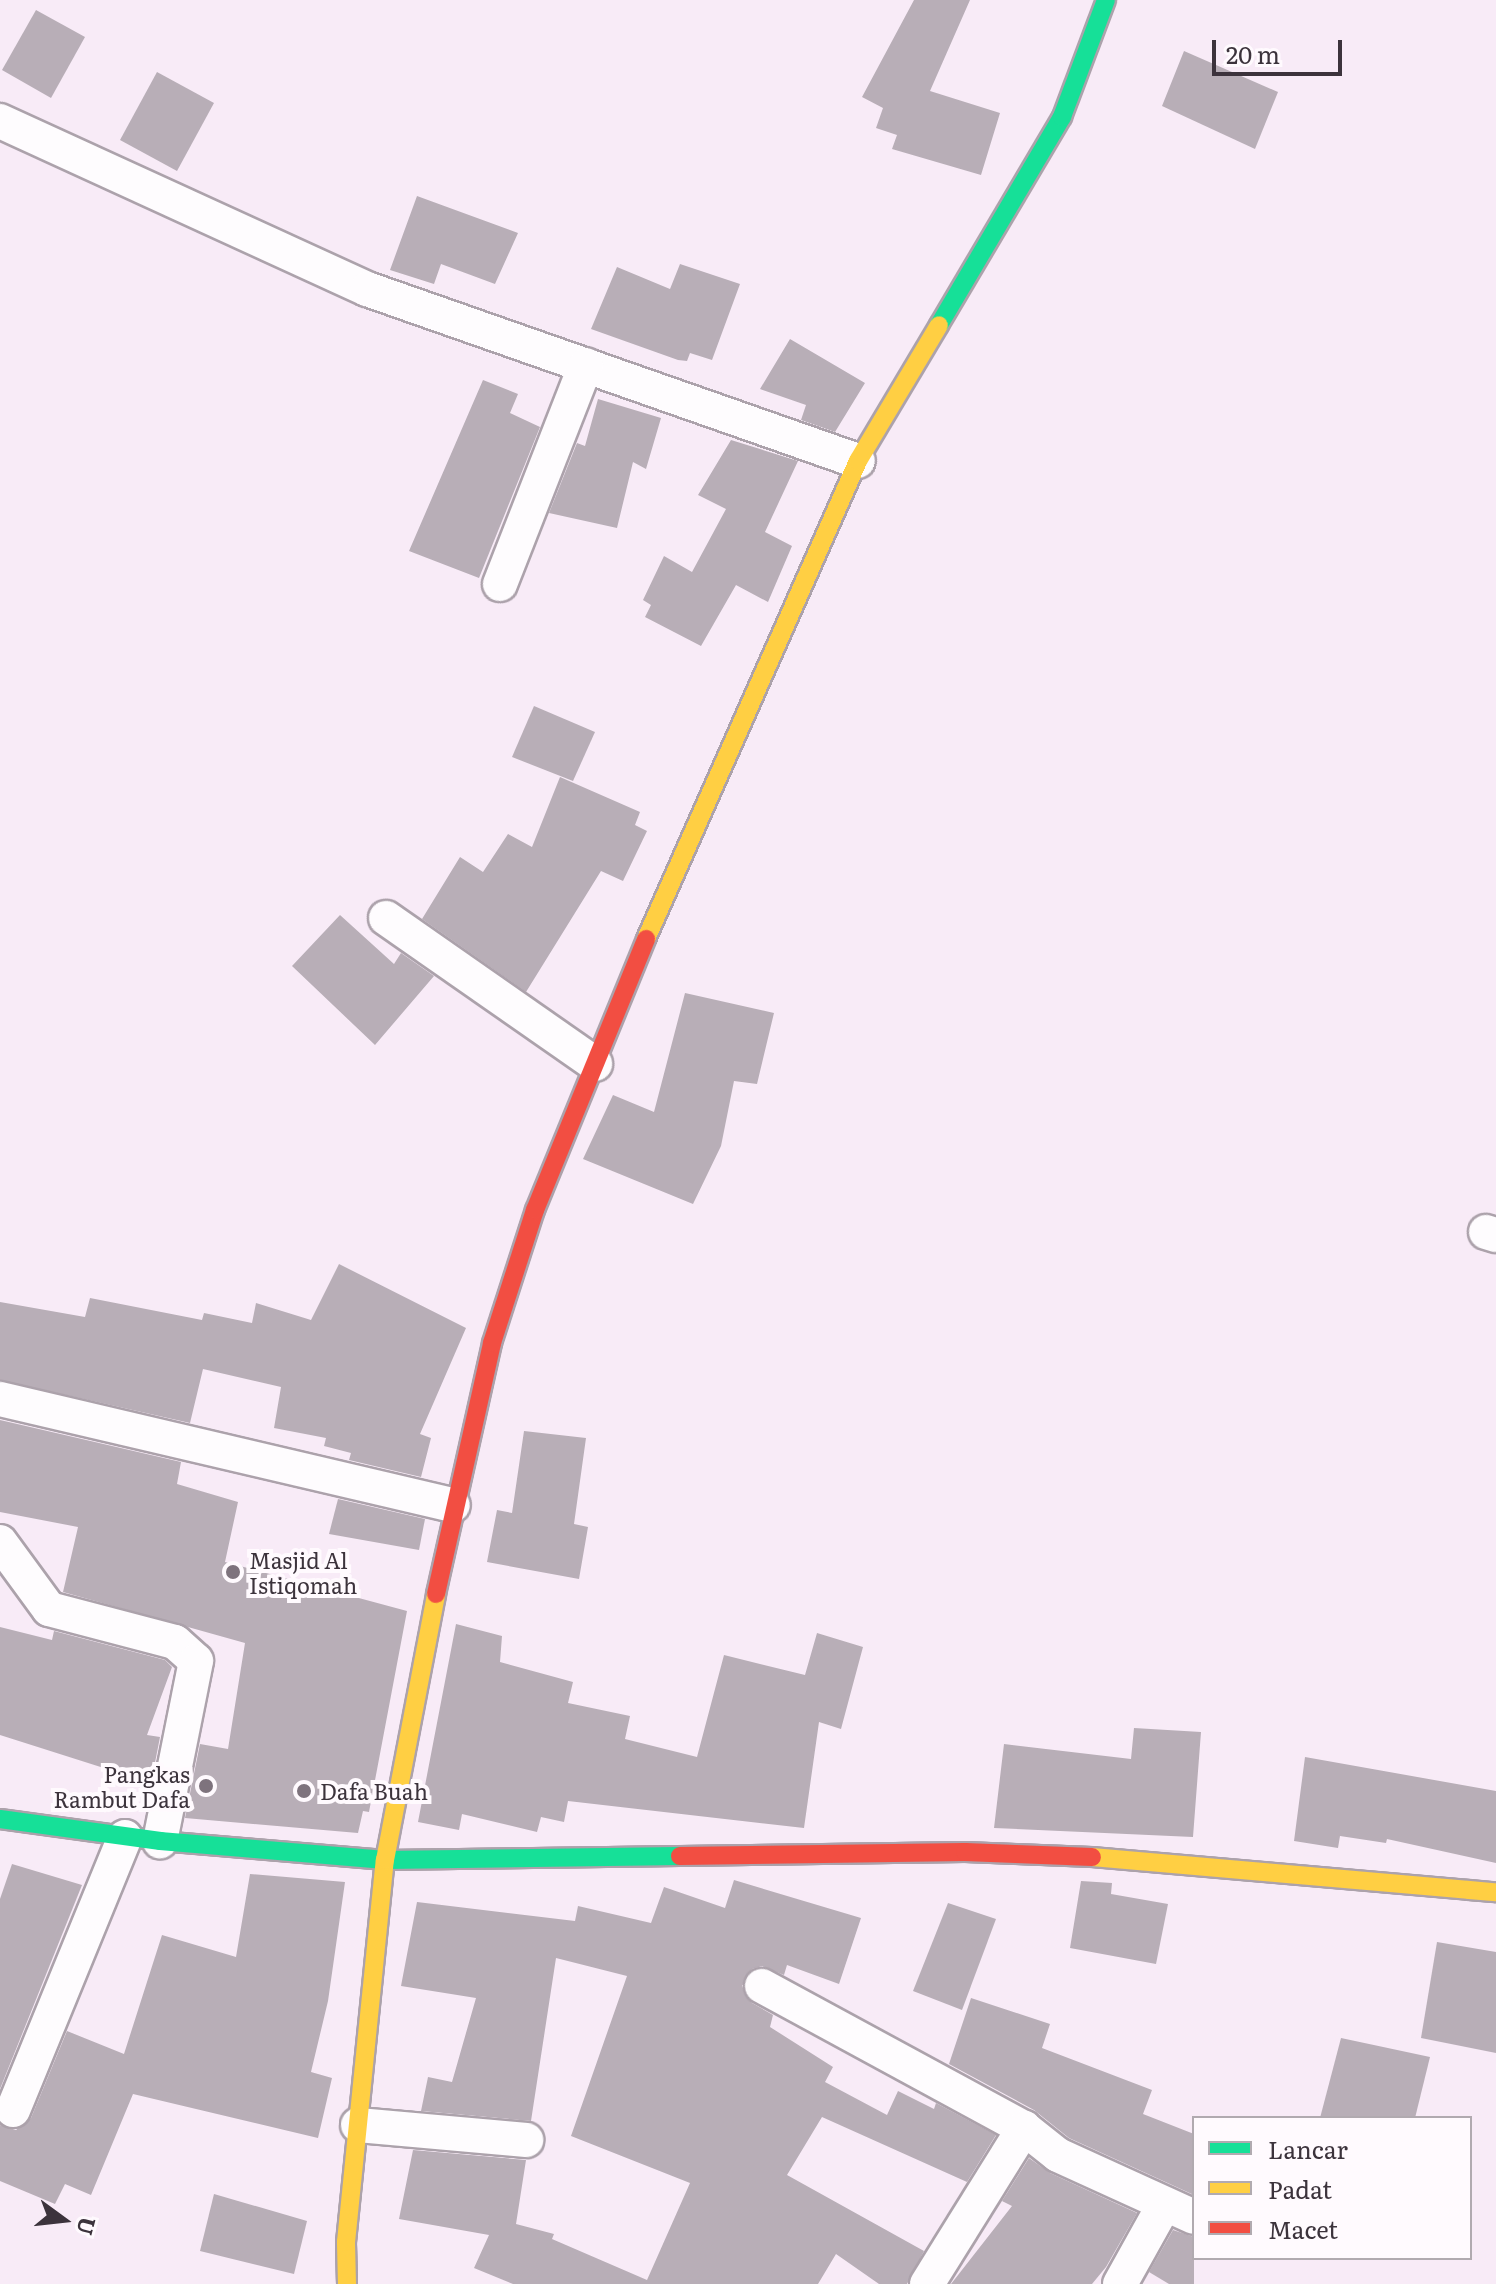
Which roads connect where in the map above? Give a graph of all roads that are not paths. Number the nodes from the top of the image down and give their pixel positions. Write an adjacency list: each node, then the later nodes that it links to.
1 (1106, 0): 4 (street)
2 (0, 121): 3 (street)
3 (586, 365): 4 (street); 5 (street)
4 (858, 461): 7 (street)
5 (500, 584)
6 (386, 918): 7 (street)
7 (595, 1064): 9 (street)
8 (0, 1399): 9 (street)
9 (453, 1505): 14 (street)
10 (0, 1542): 13 (street)
11 (0, 1819): 12 (street)
12 (125, 1837): 13 (street); 17 (street)
13 (160, 1841): 14 (street)
14 (385, 1860): 15 (street); 18 (street)
15 (1496, 1892)
16 (762, 1986): 19 (street)
17 (13, 2110)
18 (358, 2125): 20 (street); 22 (street)
19 (1024, 2128): 21 (street); 23 (street)
20 (526, 2140)
21 (1179, 2211): 24 (street)
22 (347, 2284)
23 (927, 2284)
24 (1120, 2284)

